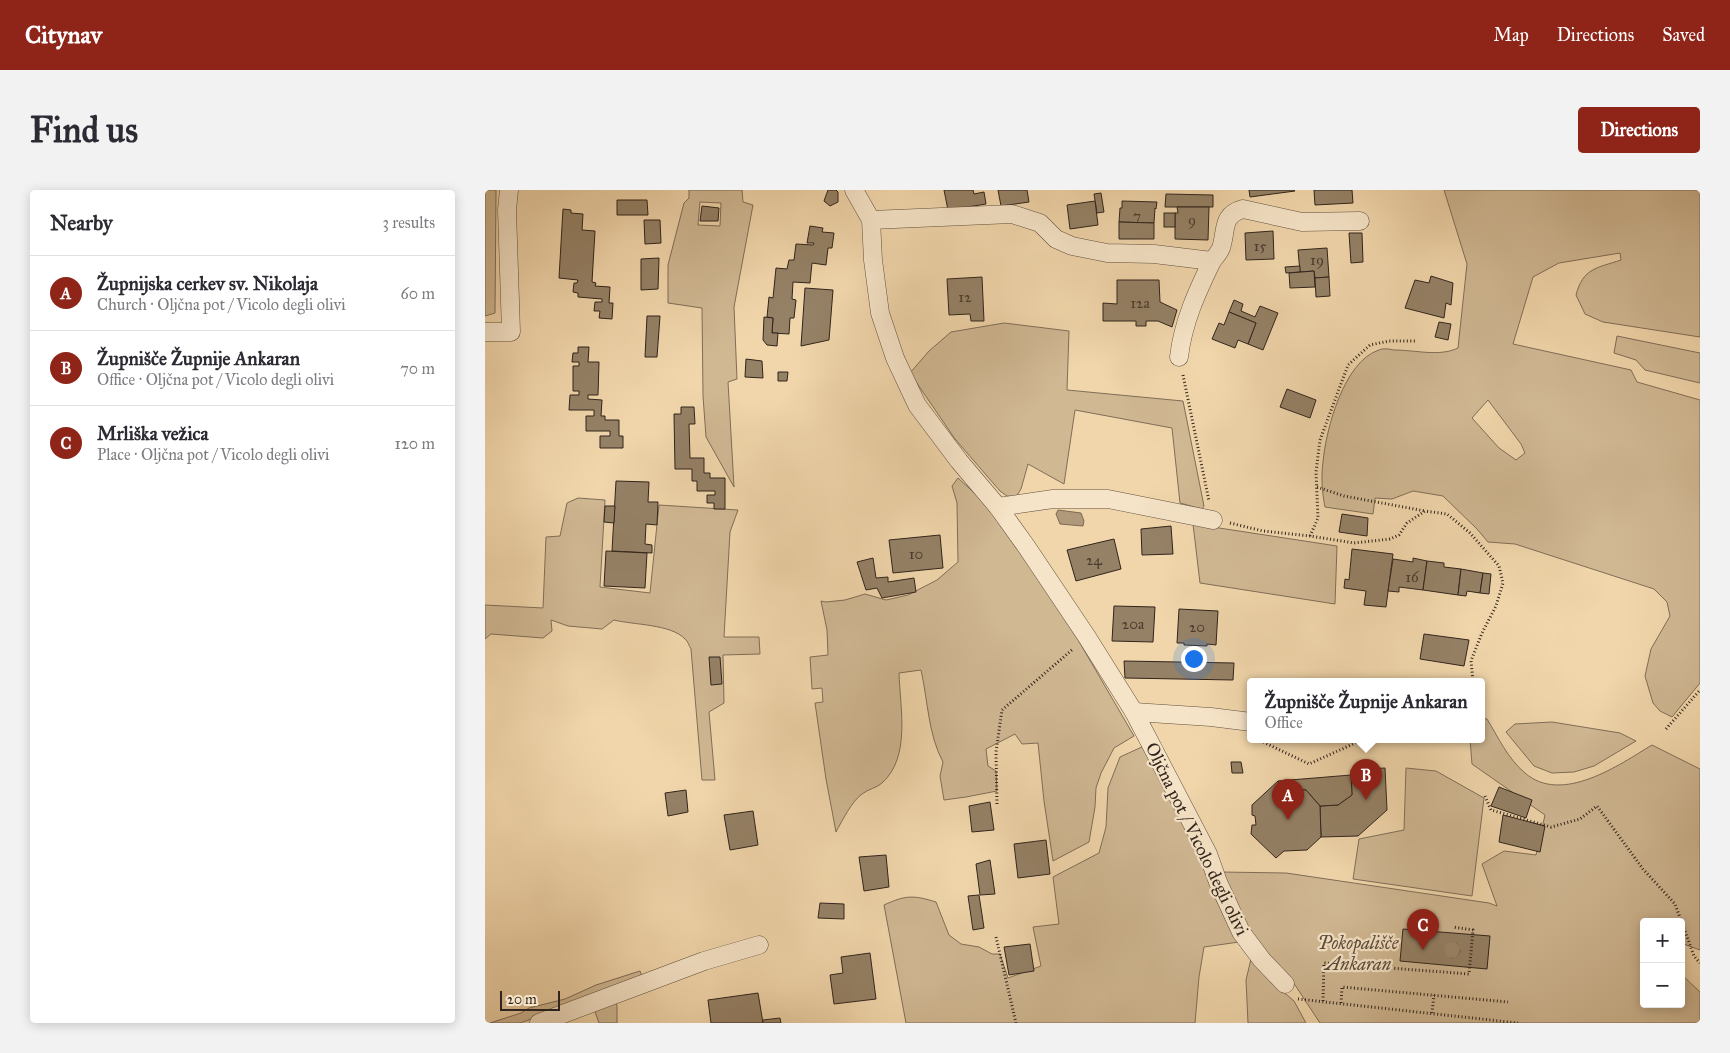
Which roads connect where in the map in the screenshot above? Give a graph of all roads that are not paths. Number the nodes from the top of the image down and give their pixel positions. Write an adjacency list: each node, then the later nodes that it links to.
1 (509, 190): 6 (street)
2 (854, 190): 3 (street, Oljčna pot / Vicolo degli olivi)
3 (871, 220): 5 (street); 8 (street, Oljčna pot / Vicolo degli olivi)
4 (1360, 222): 5 (street)
5 (1212, 261): 7 (street)
6 (485, 332)
7 (1179, 357)
8 (998, 506): 9 (street); 10 (street, Oljčna pot / Vicolo degli olivi)
9 (1213, 520)
10 (1134, 712): 11 (street, Oljčna pot / Vicolo degli olivi); 13 (street, Oljčna pot / Vicolo degli olivi)
11 (1247, 722)
12 (759, 945): 14 (street)
13 (1285, 984)
14 (539, 1023)

